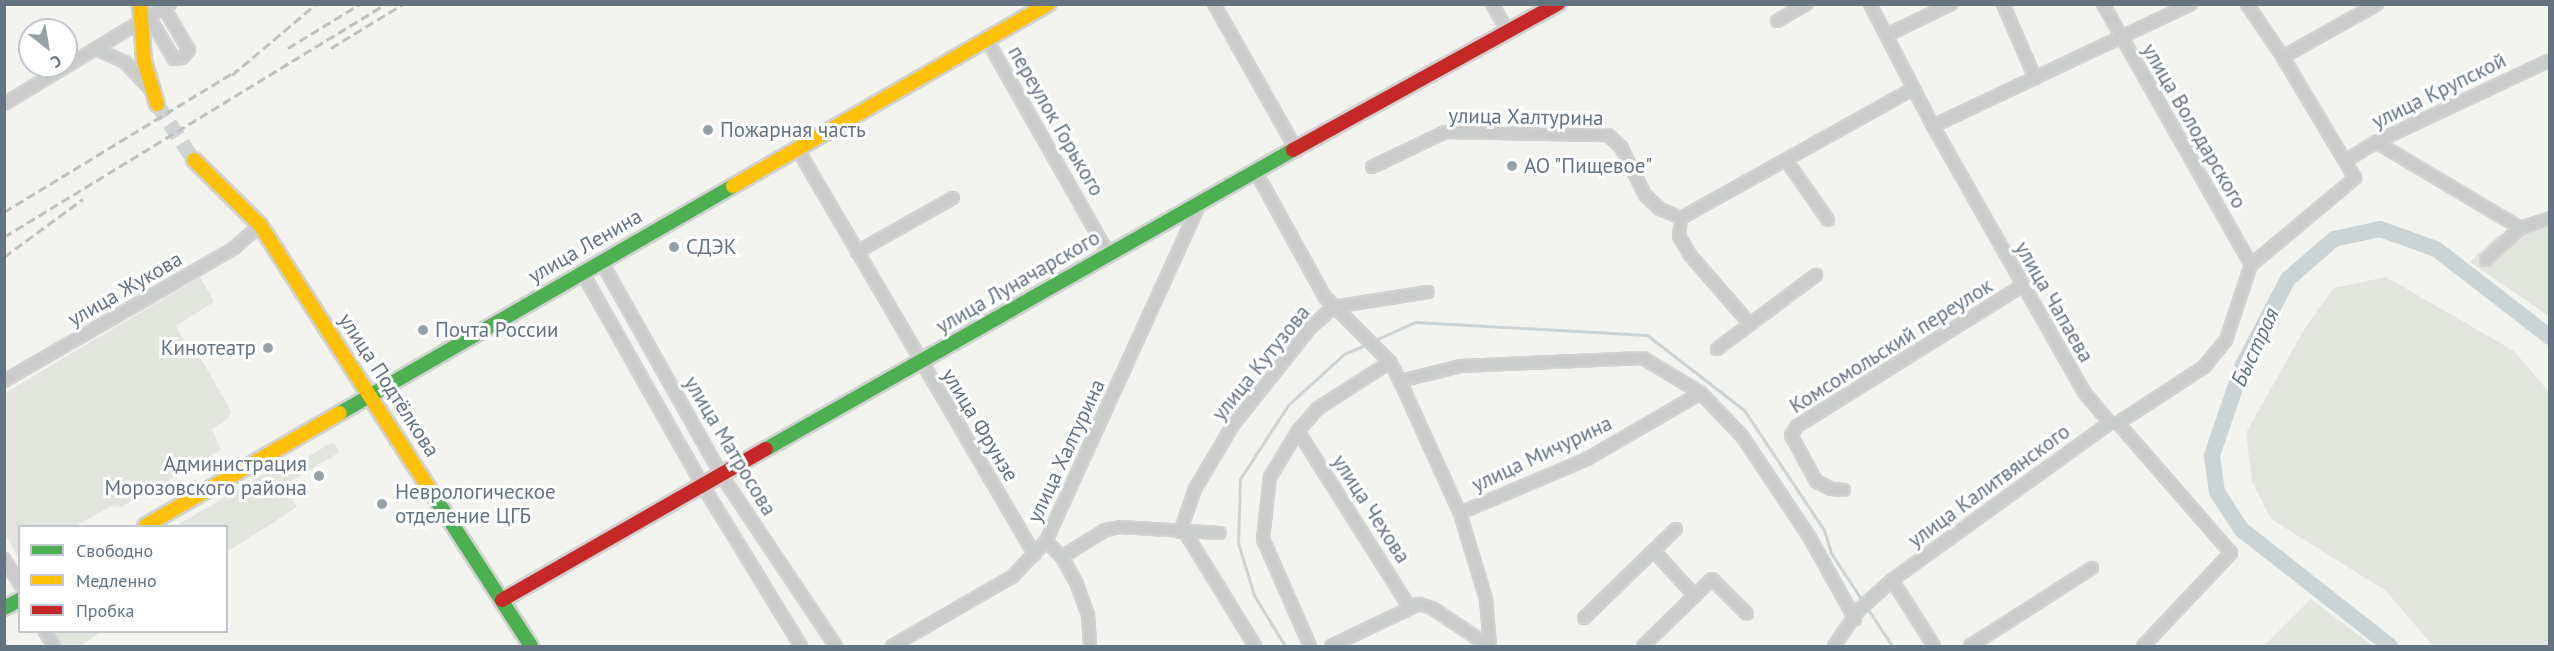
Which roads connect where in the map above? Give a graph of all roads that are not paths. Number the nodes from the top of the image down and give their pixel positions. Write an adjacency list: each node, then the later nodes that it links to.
1 (140, 4): 15 (main road)
2 (1048, 4): 20 (main road, улица Ленина)
3 (1214, 4): 31 (street)
4 (1492, 4): 17 (street)
5 (1558, 4): 17 (main road, улица Луначарского)
6 (1806, 4): 16 (street)
7 (1870, 4): 18 (street, улица Чапаева)
8 (1951, 4): 18 (street)
9 (2002, 4): 24 (street)
10 (2103, 4): 19 (street, улица Володарского)
11 (2191, 4): 19 (street)
12 (2247, 4): 22 (street)
13 (2377, 4): 22 (street)
14 (167, 6): 15 (street); 15 (street)
15 (146, 19): 21 (street); 26 (main road)
16 (1777, 21)
17 (1508, 32): 31 (main road, улица Луначарского)
18 (1887, 35): 25 (street, улица Чапаева)
19 (2122, 39): 24 (street); 48 (street, улица Володарского)
20 (987, 40): 30 (main road, улица Ленина); 45 (street, переулок Горького)
21 (98, 50): 26 (street); 27 (street)
22 (2283, 57): 34 (street)
23 (2550, 60): 29 (street, улица Крупской)
24 (2035, 78): 28 (street)
25 (1913, 90): 28 (street, улица Чапаева); 33 (street)
26 (154, 99)
27 (4, 104)
28 (1933, 126): 51 (street, улица Чапаева)
29 (2376, 142): 34 (street, улица Крупской); 43 (street)
30 (797, 148): 44 (street, улица Фрунзе); 47 (main road, улица Ленина)
31 (1297, 151): 36 (main road, улица Луначарского)
32 (194, 160): 42 (main road, улица Подтёлкова)
33 (1786, 160): 39 (street); 41 (street)
34 (2348, 160): 48 (street)
35 (1372, 168): 39 (street, улица Халтурина)
36 (1257, 174): 38 (main road, улица Луначарского); 53 (street, улица Мичурина)
37 (953, 198): 44 (street)
38 (1199, 205): 45 (main road, улица Луначарского); 72 (street, улица Халтурина)
39 (1681, 218): 54 (street)
40 (2550, 218): 43 (street)
41 (1828, 220)
42 (260, 225): 58 (street, улица Жукова); 61 (main road, улица Подтёлкова)
43 (2520, 228): 46 (street)
44 (857, 252): 56 (street, улица Фрунзе)
45 (1108, 253): 56 (main road, улица Луначарского)
46 (2486, 260)
47 (601, 261): 49 (main road, улица Ленина); 64 (street, улица Матросова)
48 (2251, 266): 62 (street, улица Калитвянского)
49 (582, 272): 61 (main road, улица Ленина); 65 (street, улица Матросова)
50 (1816, 275): 54 (street)
51 (2022, 286): 62 (street, улица Чапаева); 66 (street, Комсомольский переулок)
52 (1428, 292): 53 (street, улица Кутузова)
53 (1333, 307): 57 (street, улица Мичурина); 70 (street, улица Кутузова)
54 (1750, 324): 55 (street)
55 (1717, 349)
56 (921, 363): 64 (main road, улица Луначарского); 74 (street, улица Фрунзе)
57 (1390, 363): 59 (street, улица Мичурина); 63 (street)
58 (4, 381)
59 (1400, 381): 60 (street); 67 (street, улица Мичурина)
60 (1701, 393): 67 (street, улица Мичурина); 86 (street)
61 (372, 395): 68 (main road, улица Ленина); 81 (main road, улица Подтёлкова)
62 (2114, 423): 79 (street, улица Калитвянского); 103 (street, улица Чапаева)
63 (1298, 431): 84 (street, улица Чехова); 96 (street)
64 (722, 476): 65 (main road, улица Луначарского); 92 (street, улица Матросова)
65 (704, 486): 81 (main road, улица Луначарского); 91 (street, улица Матросова)
66 (1844, 490)
67 (1460, 513): 98 (street, улица Мичурина)
68 (147, 525)
69 (1676, 529): 73 (street)
70 (1182, 532): 71 (street); 75 (street); 95 (street)
71 (1220, 533)
72 (1046, 541): 74 (street, улица Халтурина); 75 (street)
73 (1654, 550): 80 (street); 87 (street)
74 (1035, 555): 93 (street, улица Халтурина)
75 (1062, 557): 94 (street)
76 (4, 559): 78 (street)
77 (2092, 568): 102 (street)
78 (18, 581)
79 (1889, 582): 86 (street, улица Калитвянского); 101 (street)
80 (1695, 596): 85 (street); 99 (street)
81 (502, 600): 90 (main road, улица Подтёлкова)
82 (18, 601): 83 (main road)
83 (4, 608)
84 (1410, 608): 97 (street); 98 (street)
85 (1748, 614)
86 (1857, 615): 100 (street, улица Калитвянского)
87 (1584, 618)
88 (46, 633): 89 (street)
89 (54, 646)
90 (531, 646)
91 (801, 646)
92 (836, 646)
93 (894, 646)
94 (1090, 646)
95 (1255, 646)
96 (1310, 646)
97 (1331, 646)
98 (1489, 646)
99 (1643, 646)
100 (1834, 646)
101 (1934, 646)
102 (1970, 646)
103 (2143, 646)

